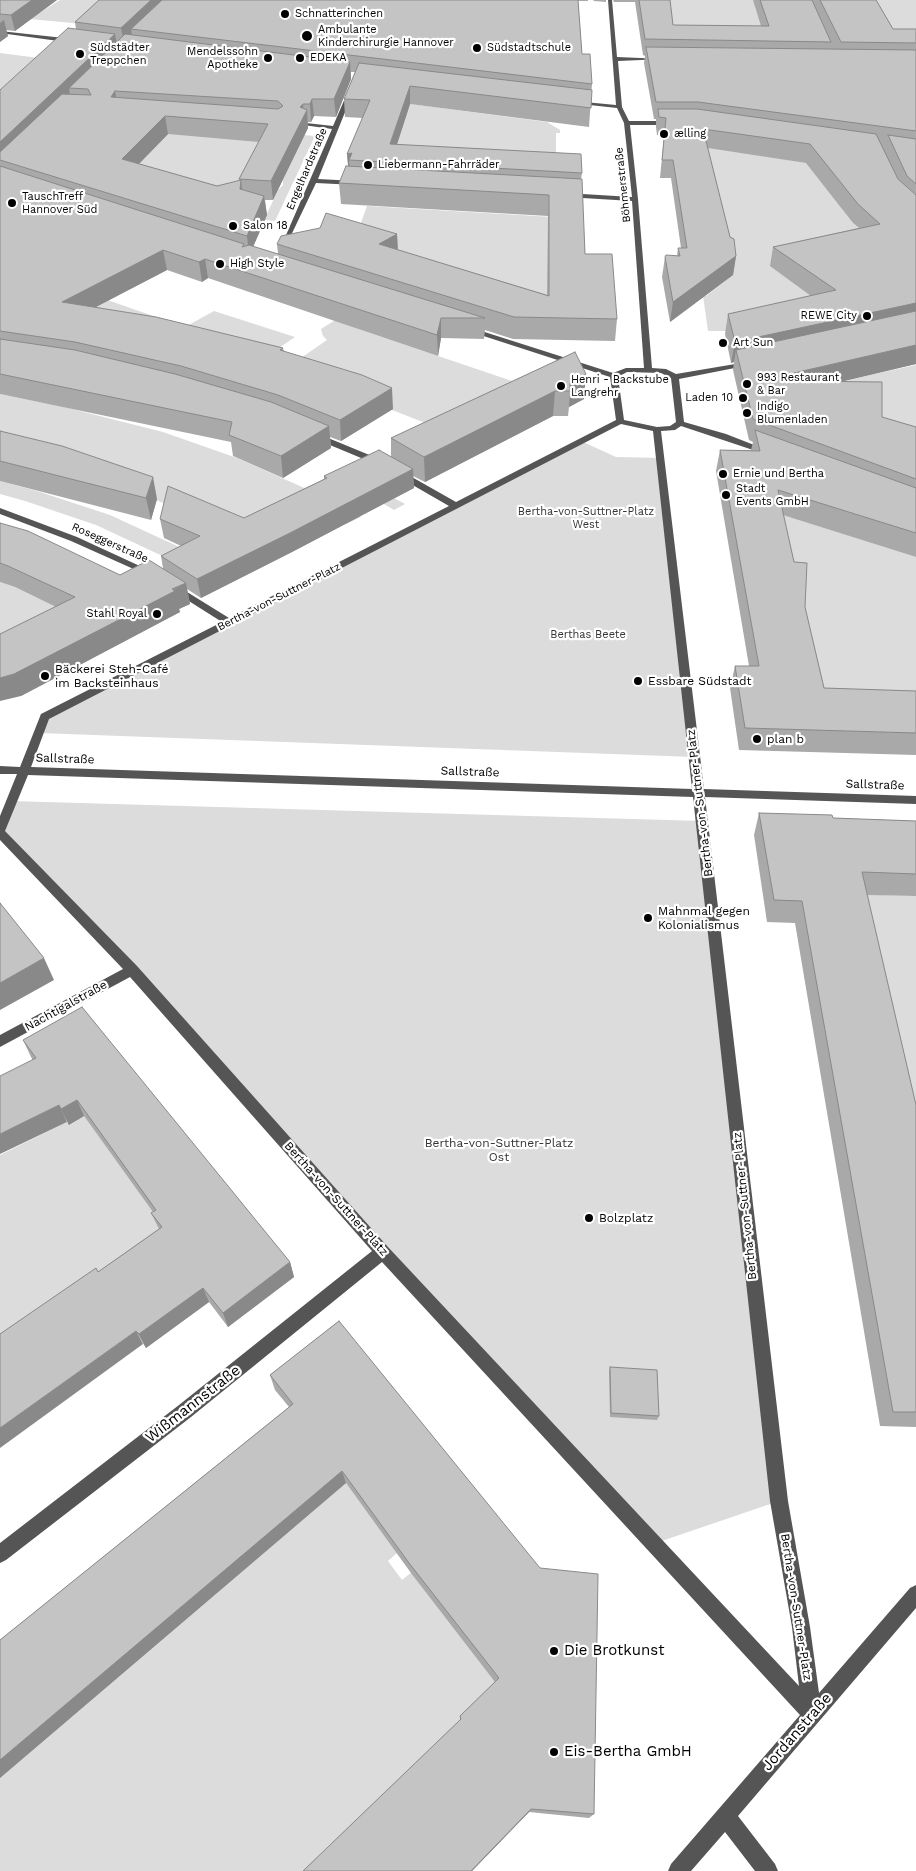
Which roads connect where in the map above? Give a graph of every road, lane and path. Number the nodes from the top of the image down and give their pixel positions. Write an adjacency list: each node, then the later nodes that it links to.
1 (610, 0): 4 (street, Böhmerstraße)
2 (0, 32): 3 (street)
3 (84, 42)
4 (616, 59): 5 (street); 8 (street, Böhmerstraße)
5 (665, 59)
6 (353, 86): 12 (street, Engelhardstraße)
7 (571, 103): 8 (street)
8 (618, 107): 9 (street, Böhmerstraße)
9 (626, 122): 10 (street); 16 (street, Böhmerstraße)
10 (676, 123)
11 (306, 125): 12 (street)
12 (335, 128): 13 (street, Engelhardstraße)
13 (314, 181): 14 (street); 17 (street, Engelhardstraße)
14 (363, 184)
15 (558, 194): 16 (street)
16 (636, 198): 20 (street, Böhmerstraße)
17 (277, 259)
18 (458, 326): 21 (street)
19 (760, 361): 22 (street)
20 (648, 370): 21 (street); 22 (street)
21 (614, 376): 23 (street)
22 (674, 377): 24 (street)
23 (620, 421): 25 (street); 30 (street, Bertha-von-Suttner-Platz)
24 (680, 424): 25 (street); 27 (street)
25 (657, 429): 35 (street, Bertha-von-Suttner-Platz)
26 (304, 432): 28 (street)
27 (778, 456)
28 (387, 467)
29 (395, 472): 30 (street)
30 (456, 506): 32 (street, Bertha-von-Suttner-Platz)
31 (0, 511): 32 (street, Roseggerstraße)
32 (230, 623): 34 (street, Bertha-von-Suttner-Platz)
33 (0, 770): 34 (street, Sallstraße)
34 (23, 771): 35 (street, Sallstraße); 37 (street, Bertha-von-Suttner-Platz)
35 (699, 794): 36 (street, Sallstraße); 43 (street, Bertha-von-Suttner-Platz)
36 (916, 800)
37 (0, 831): 38 (street, Bertha-von-Suttner-Platz)
38 (132, 970): 39 (street, Nachtigalstraße); 40 (street, Bertha-von-Suttner-Platz)
39 (0, 1041)
40 (384, 1252): 41 (street, Wißmannstraße); 43 (street, Bertha-von-Suttner-Platz)
41 (0, 1554)
42 (916, 1594): 43 (street, Jordanstraße)
43 (812, 1714): 44 (street, Jordanstraße)
44 (725, 1816): 45 (street, Jordanstraße); 46 (street)
45 (678, 1871)
46 (768, 1871)

